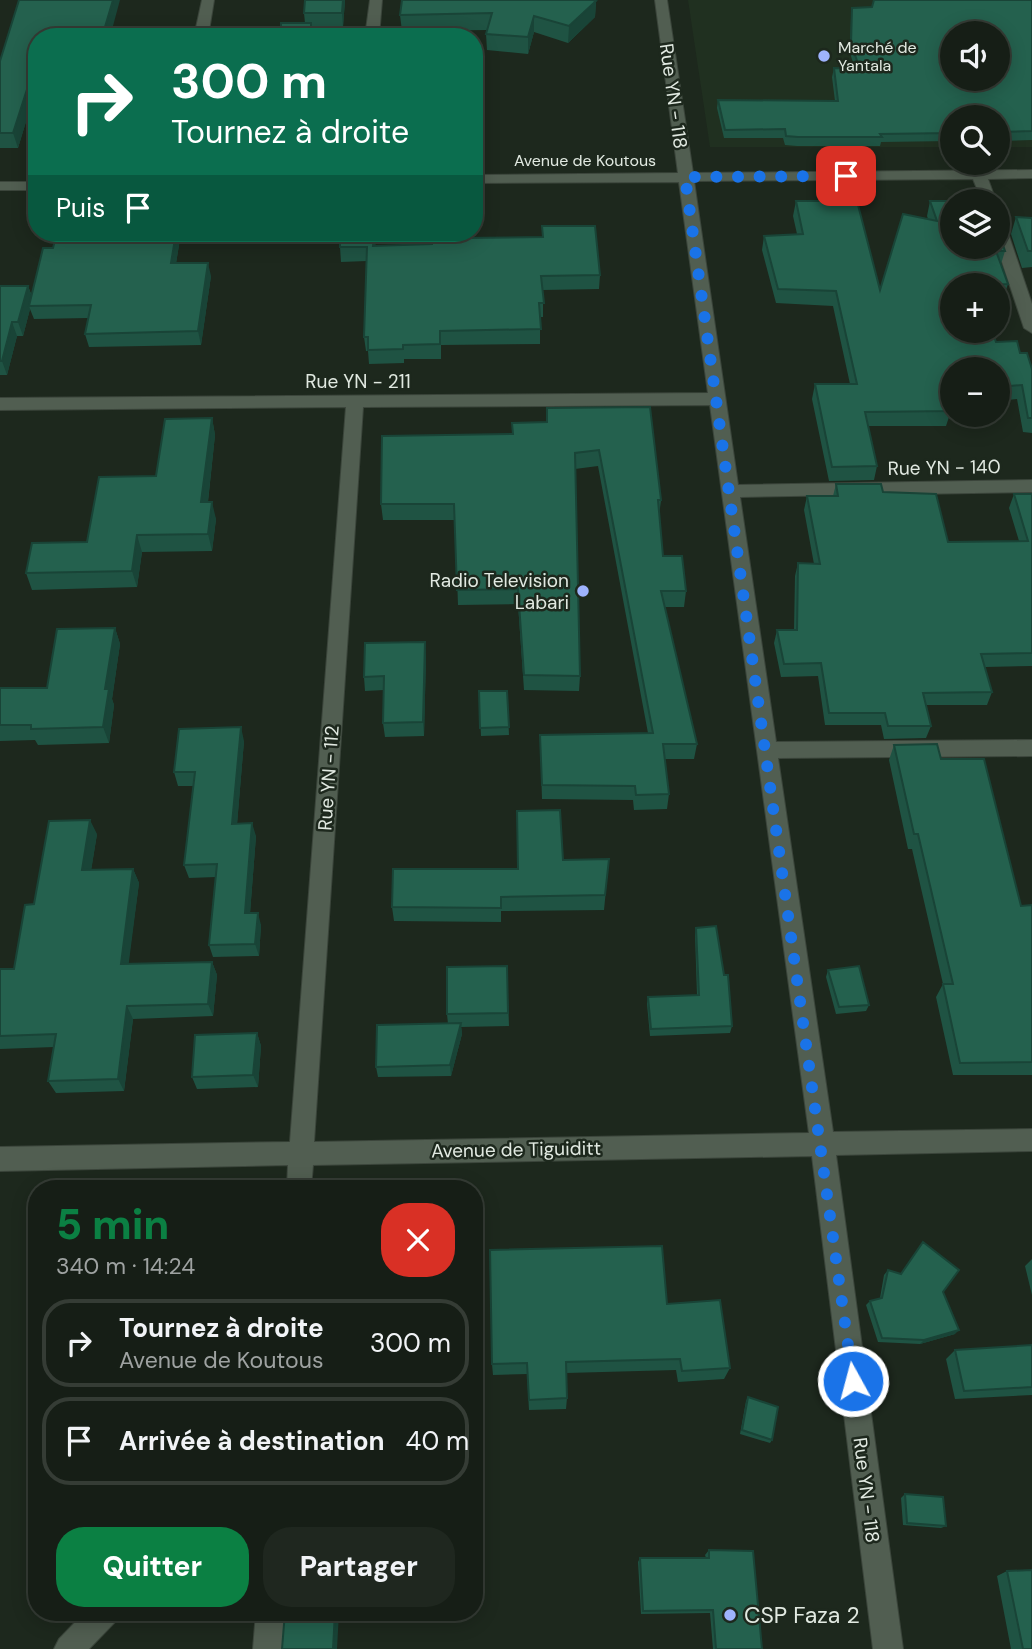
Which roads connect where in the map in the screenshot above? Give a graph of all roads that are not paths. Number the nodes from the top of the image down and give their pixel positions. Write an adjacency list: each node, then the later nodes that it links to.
1 (208, 0): 4 (street)
2 (376, 0): 5 (street)
3 (661, 0): 9 (street, Rue YN - 118)
4 (203, 28)
5 (373, 28)
6 (1010, 174): 7 (street, Avenue de Koutous)
7 (1032, 174)
8 (979, 175): 9 (street, Avenue de Koutous); 13 (street)
9 (685, 177): 10 (street, Avenue de Koutous); 16 (street, Rue YN - 118)
10 (483, 179)
11 (28, 186): 12 (street)
12 (0, 187)
13 (984, 189)
14 (1009, 259): 15 (street)
15 (1032, 328)
16 (717, 399): 17 (street, Rue YN - 211); 20 (street, Rue YN - 118)
17 (355, 402): 18 (street, Rue YN - 211); 25 (street, Rue YN - 112)
18 (1, 406)
19 (1032, 486): 20 (street, Rue YN - 140)
20 (730, 491): 22 (street, Rue YN - 118)
21 (1032, 748): 22 (street)
22 (765, 750): 24 (street, Rue YN - 118)
23 (1032, 1140): 24 (street, Avenue de Tiguiditt)
24 (822, 1142): 25 (street, Avenue de Tiguiditt); 32 (street, Rue YN - 118)
25 (302, 1154): 26 (street, Avenue de Tiguiditt); 27 (street, Rue YN - 112)
26 (0, 1160)
27 (300, 1180)
28 (96, 1621): 30 (street)
29 (270, 1621): 31 (street)
30 (69, 1649)
31 (268, 1649)
32 (888, 1649)

